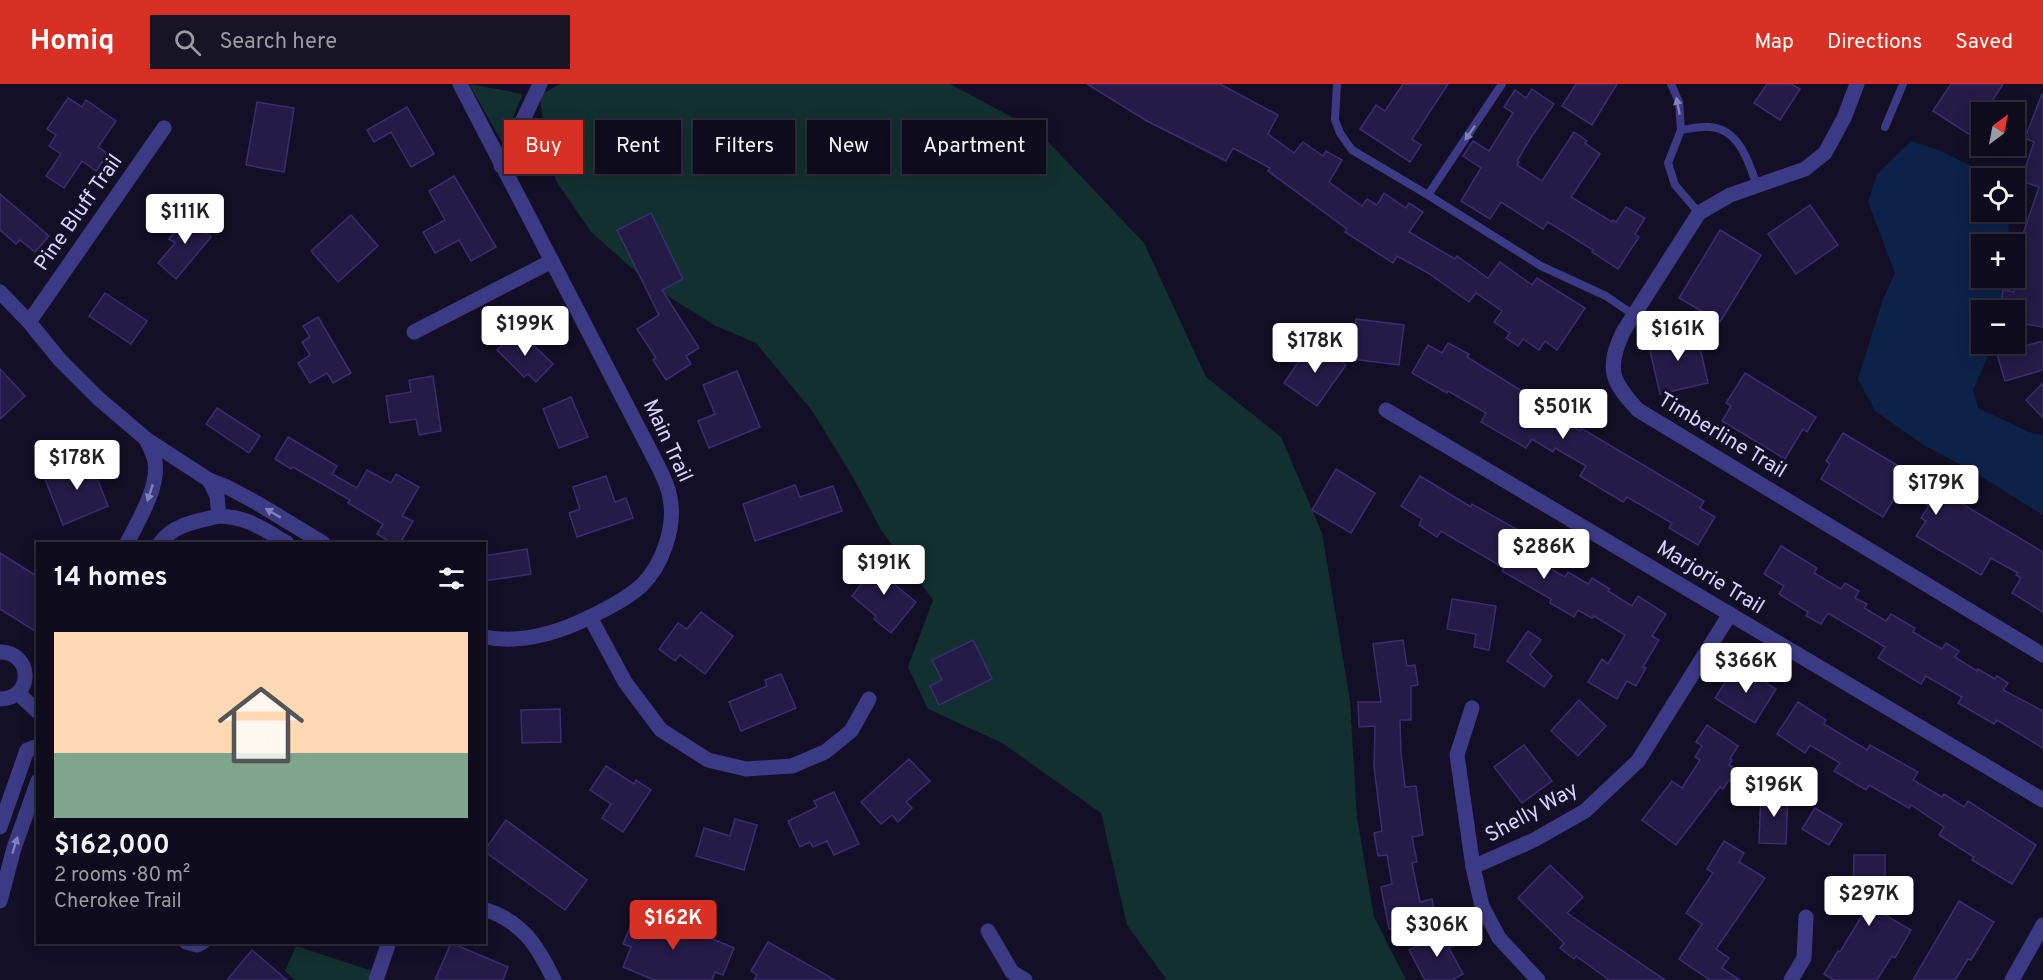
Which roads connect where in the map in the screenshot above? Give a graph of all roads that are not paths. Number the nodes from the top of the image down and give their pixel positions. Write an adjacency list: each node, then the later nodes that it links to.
1 (460, 84): 11 (street, Main Trail)
2 (540, 84): 11 (street)
3 (1337, 84): 13 (lane)
4 (1502, 84): 13 (lane, one-way to 13)
5 (1671, 84): 10 (lane, one-way to 5)
6 (1857, 84): 12 (street, Timberline Trail)
7 (1903, 84): 8 (lane)
8 (1885, 127)
9 (164, 128): 18 (street, Pine Bluff Trail)
10 (1681, 130): 12 (lane); 14 (lane)
11 (501, 166): 15 (street, Main Trail)
12 (1757, 186): 14 (street, Timberline Trail)
13 (1428, 195): 17 (lane)
14 (1698, 213): 17 (street, Timberline Trail)
15 (552, 261): 19 (street); 29 (street, Main Trail)
16 (0, 292): 18 (street)
17 (1634, 315): 32 (street, Timberline Trail)
18 (30, 322): 21 (street)
19 (414, 332)
20 (1386, 410): 28 (street, Marjorie Trail)
21 (146, 439): 22 (street); 24 (street, one-way to 24)
22 (210, 480): 23 (street); 27 (street, one-way to 22)
23 (219, 516): 25 (street); 26 (street)
24 (128, 542)
25 (161, 542)
26 (284, 542)
27 (321, 542)
28 (1730, 614): 40 (street, Marjorie Trail); 42 (street, Shelly Way)
29 (590, 617): 30 (street, Main Trail); 35 (street)
30 (486, 637)
31 (0, 652): 33 (street)
32 (2043, 656)
33 (18, 693): 34 (street); 37 (street)
34 (0, 699)
35 (869, 699)
36 (1472, 708): 42 (street)
37 (36, 710)
38 (36, 747): 41 (street)
39 (36, 787): 43 (street, one-way to 39)
40 (2043, 800)
41 (0, 827)
42 (1473, 867): 52 (street)
43 (0, 901)
44 (486, 910): 50 (street)
45 (1806, 917): 53 (street)
46 (2043, 925): 54 (street)
47 (988, 931): 51 (street)
48 (388, 944): 49 (street)
49 (376, 980)
50 (554, 980)
51 (1025, 980)
52 (1538, 980)
53 (1791, 980)
54 (2012, 980)

